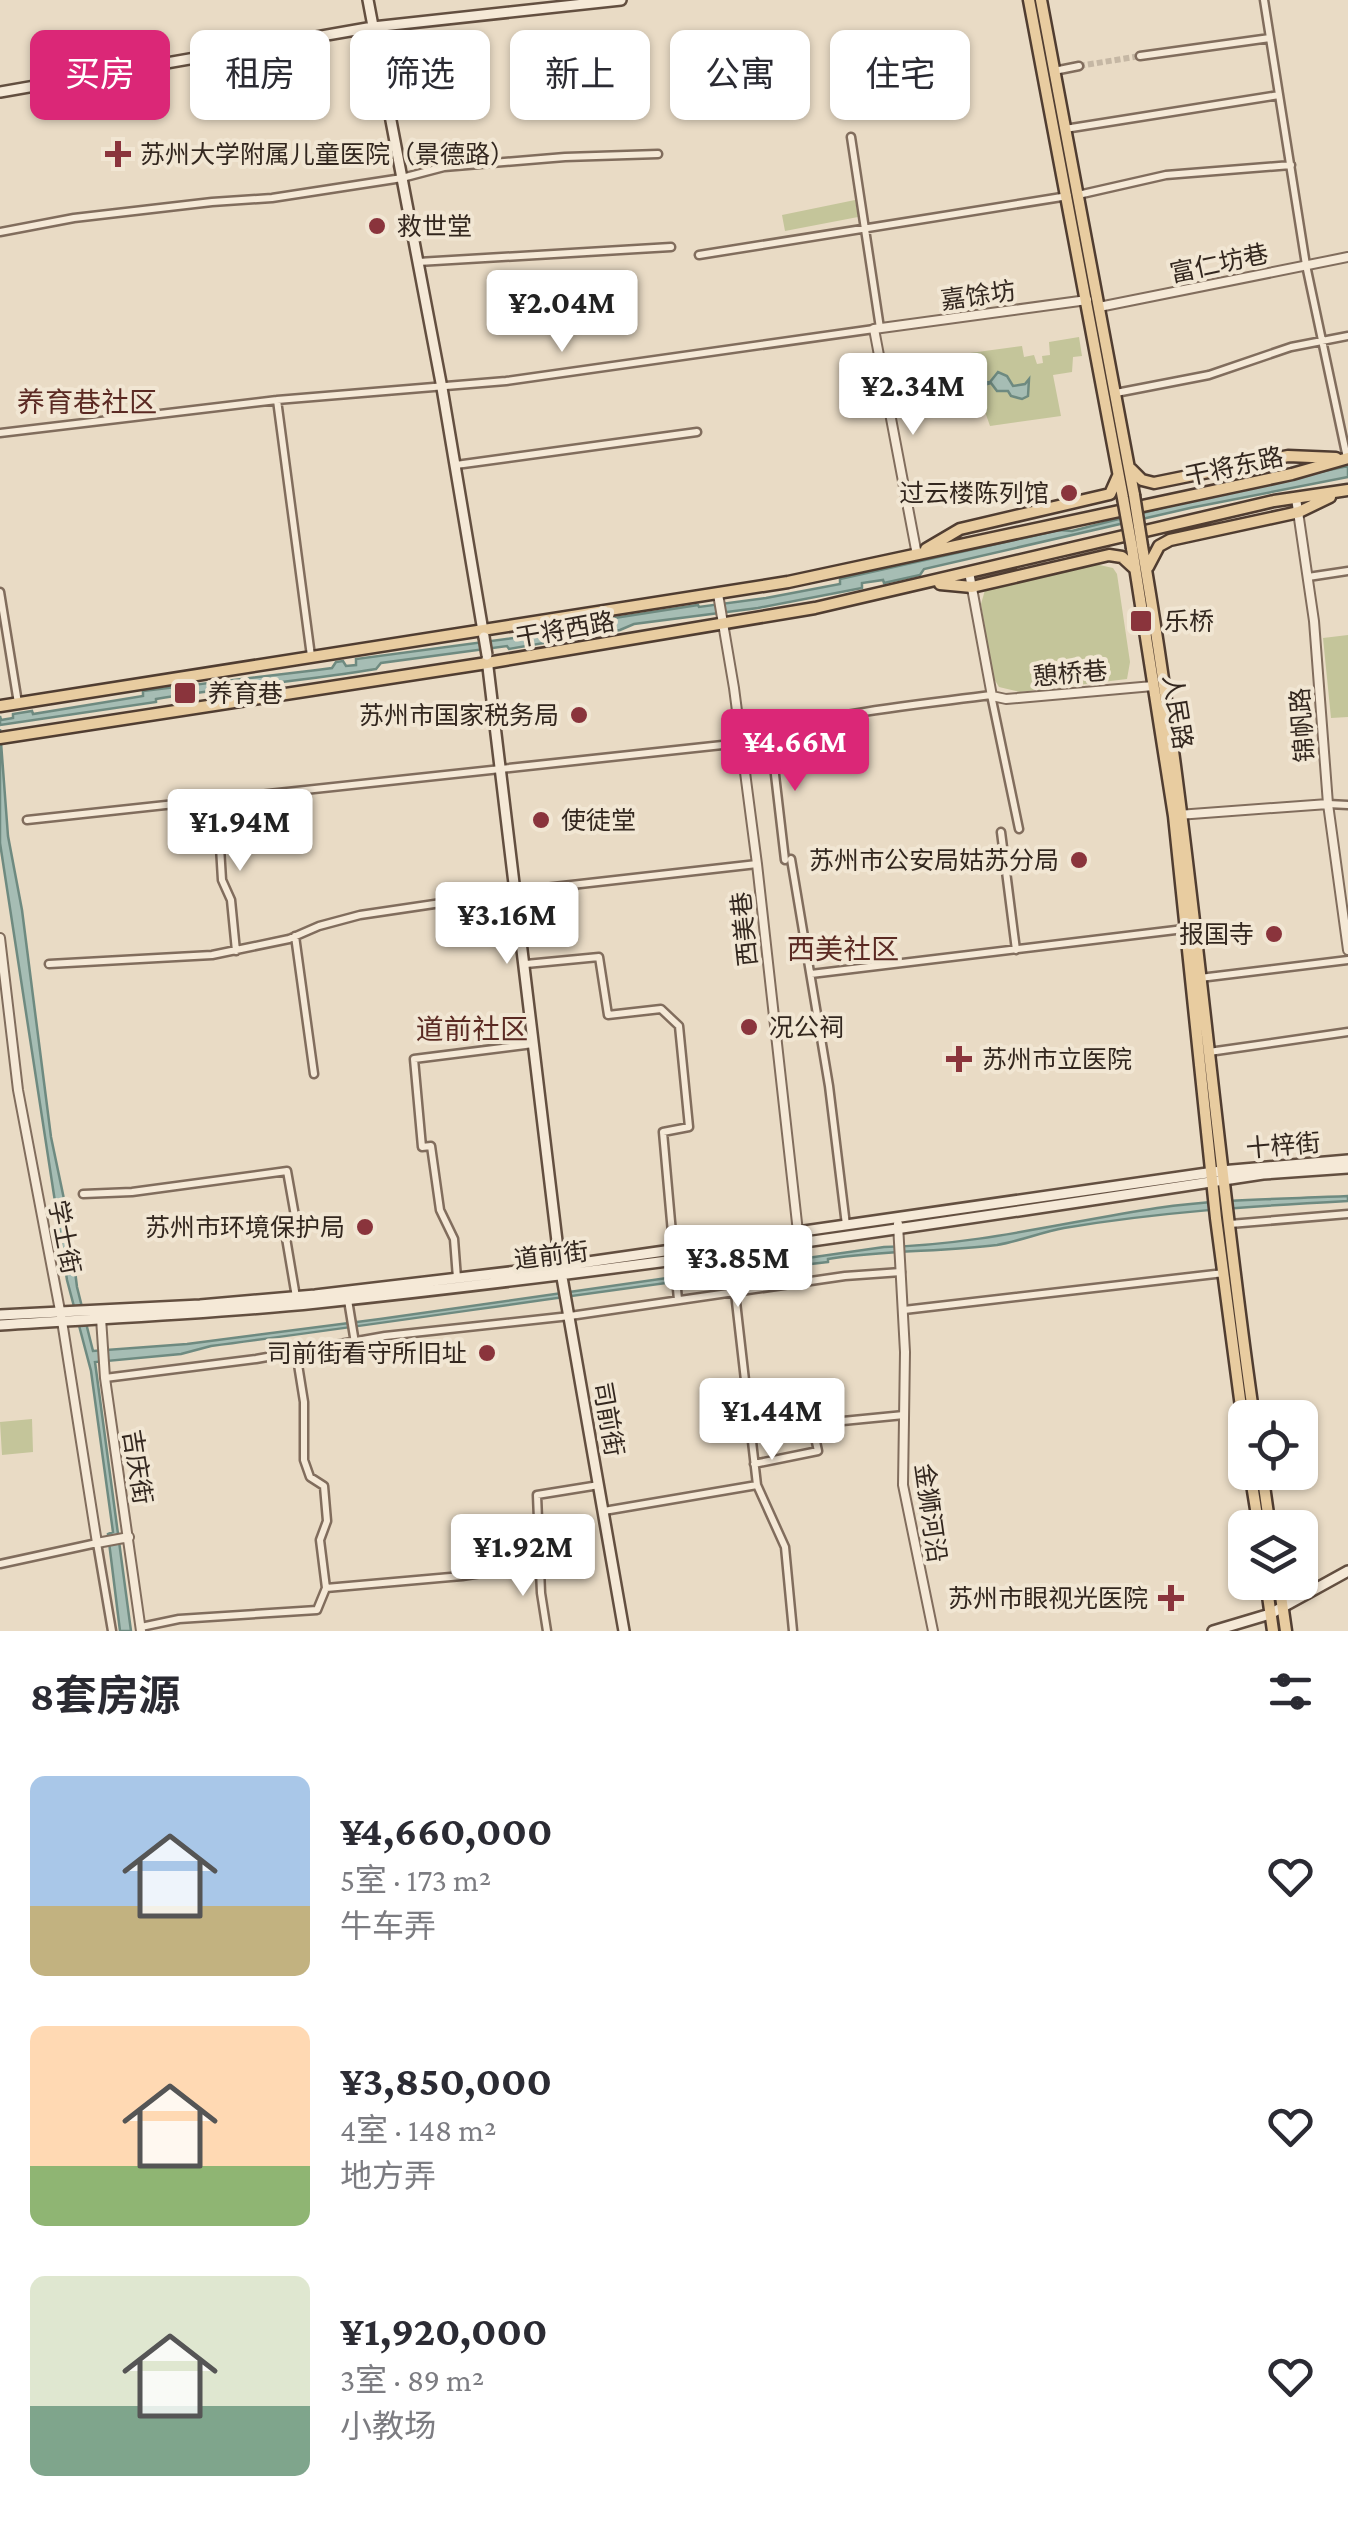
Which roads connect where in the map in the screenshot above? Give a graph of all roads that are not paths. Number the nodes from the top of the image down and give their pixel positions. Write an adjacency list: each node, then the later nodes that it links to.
1 (368, 0): 6 (main road)
2 (621, 0): 6 (main road)
3 (1029, 0): 18 (main road, 人民路)
4 (1041, 0): 10 (main road, 人民路)
5 (1264, 0): 7 (street)
6 (373, 27): 11 (main road); 17 (main road)
7 (1270, 38): 8 (street); 12 (street)
8 (1140, 56)
9 (1079, 66): 10 (street)
10 (1054, 71): 13 (main road, 人民路)
11 (0, 92)
12 (1279, 95): 13 (street); 16 (street)
13 (1065, 129): 18 (main road, 人民路)
14 (851, 137): 19 (street)
15 (658, 154): 17 (street)
16 (1290, 166): 18 (street); 25 (street)
17 (402, 178): 20 (street); 24 (main road)
18 (1073, 195): 19 (street); 26 (main road, 人民路)
19 (866, 227): 22 (street); 27 (street)
20 (0, 232)
21 (671, 247): 24 (street)
22 (699, 255)
23 (1348, 257): 25 (street, 富仁坊巷)
24 (418, 262): 30 (main road)
25 (1306, 265): 26 (street, 富仁坊巷); 29 (street)
26 (1093, 304): 27 (street, 嘉馀坊); 31 (main road, 人民路); 37 (main road, 人民路)
27 (877, 328): 30 (street); 45 (street)
28 (1348, 336): 29 (street)
29 (1324, 340): 31 (street); 35 (street)
30 (442, 388): 32 (street); 36 (main road)
31 (1114, 393): 37 (main road, 人民路)
32 (277, 400): 34 (street); 56 (street)
33 (696, 432): 36 (street)
34 (0, 433)
35 (1348, 458): 37 (main road); 40 (main road, 干将东路)
36 (456, 465): 55 (main road)
37 (1123, 467): 42 (main road); 48 (main road, 人民路, bridge)
38 (1345, 490): 39 (main road, 干将东路); 41 (main road)
39 (1296, 498): 41 (street, 锦帆路); 43 (main road, 干将东路)
40 (1128, 510): 44 (main road, 干将西路)
41 (1299, 512): 48 (main road); 49 (street, 锦帆路)
42 (960, 529): 44 (main road); 45 (main road)
43 (1132, 534): 47 (main road, 干将西路)
44 (964, 545): 45 (main road, 干将西路)
45 (917, 554): 53 (main road, 干将西路)
46 (1348, 571): 49 (street)
47 (970, 572): 50 (main road, 干将西路); 51 (street)
48 (1141, 573): 51 (main road); 58 (main road, 人民路); 69 (main road, 人民路)
49 (1308, 577): 67 (street, 锦帆路)
50 (928, 583): 51 (main road); 54 (main road, 干将西路)
51 (972, 587): 59 (street)
52 (0, 592): 60 (street)
53 (719, 597): 54 (street, 西美巷); 55 (main road, 干将西路)
54 (723, 618): 57 (main road, 干将西路); 64 (street, 西美巷)
55 (483, 634): 56 (main road, 干将西路); 57 (main road, bridge)
56 (311, 658): 60 (main road, 干将西路)
57 (487, 659): 63 (main road, 干将西路); 65 (main road)
58 (1153, 686): 59 (street, 憩桥巷); 69 (main road, 人民路)
59 (990, 695): 62 (street); 71 (street)
60 (18, 703): 61 (main road, 干将西路)
61 (0, 706)
62 (770, 732): 64 (street); 84 (street)
63 (3, 737)
64 (741, 743): 65 (street); 73 (street, 西美巷)
65 (502, 768): 66 (street); 74 (main road)
66 (217, 798): 70 (street); 80 (street)
67 (1328, 804): 68 (street); 69 (street); 79 (street, 锦帆路)
68 (1348, 805)
69 (1178, 816): 75 (main road, 人民路); 85 (main road, 人民路)
70 (28, 820)
71 (1019, 830)
72 (1001, 832): 78 (street)
73 (757, 864): 74 (street); 98 (street, 西美巷)
74 (517, 893): 76 (street); 83 (main road)
75 (1184, 929): 78 (street); 92 (main road, 人民路)
76 (295, 936): 80 (street); 90 (street)
77 (0, 938): 86 (street, 学士街)
78 (1016, 950): 84 (street)
79 (1348, 950)
80 (236, 951): 82 (street)
81 (1348, 960): 85 (street)
82 (49, 964)
83 (526, 964): 88 (main road); 99 (street)
84 (811, 974): 97 (street)
85 (1199, 978): 89 (main road, 人民路)
86 (4, 1011): 111 (street, 学士街)
87 (1348, 1032): 89 (street)
88 (534, 1044): 100 (main road); 103 (street)
89 (1207, 1052): 92 (main road, 人民路)
90 (314, 1074)
91 (1348, 1164): 92 (main road, 十梓街)
92 (1218, 1183): 95 (main road, 人民路); 96 (main road, 道前街)
93 (83, 1194): 105 (street)
94 (1348, 1214): 95 (street)
95 (1224, 1220): 102 (main road, 人民路); 118 (main road, 人民路)
96 (897, 1223): 97 (main road, 道前街); 99 (main road, 道前街); 101 (street, 金狮河沿)
97 (846, 1225): 98 (main road, 道前街)
98 (798, 1232): 99 (main road, 道前街)
99 (674, 1254): 100 (main road, 道前街); 107 (street)
100 (561, 1270): 103 (main road, 道前街); 106 (main road, 道前街); 112 (main road, 司前街)
101 (901, 1272): 104 (street); 108 (street, 金狮河沿)
102 (1224, 1273): 108 (street); 117 (main road, 人民路)
103 (457, 1278): 105 (main road, 道前街)
104 (735, 1292): 107 (street); 120 (street)
105 (296, 1296): 109 (main road, 道前街)
106 (348, 1300): 109 (main road, 道前街); 114 (street)
107 (678, 1300): 112 (street)
108 (904, 1310): 119 (street, 金狮河沿)
109 (100, 1313): 111 (main road, 道前街); 116 (street, 吉庆街)
110 (0, 1315): 111 (main road, 道前街)
111 (66, 1316): 113 (main road, 道前街); 125 (street, 学士街)
112 (570, 1316): 114 (street); 121 (main road, 司前街)
113 (0, 1326)
114 (356, 1343): 115 (street)
115 (296, 1352): 116 (street); 129 (street)
116 (104, 1378): 124 (street, 吉庆街)
117 (1240, 1400)
118 (1251, 1400)
119 (904, 1415): 120 (street); 139 (street, 金狮河沿)
120 (754, 1464): 122 (street)
121 (600, 1485): 123 (main road, 司前街); 127 (street)
122 (757, 1485): 123 (street); 138 (street)
123 (604, 1511): 137 (main road, 司前街)
124 (127, 1538): 125 (street); 134 (street, 吉庆街)
125 (101, 1542): 126 (street); 135 (street)
126 (0, 1564)
127 (540, 1564): 129 (street); 136 (street)
128 (1348, 1571): 132 (main road)
129 (326, 1588): 134 (street)
130 (1268, 1600): 133 (main road)
131 (1281, 1600): 132 (main road)
132 (1282, 1606): 133 (main road); 142 (main road)
133 (1270, 1614): 140 (main road); 141 (main road)
134 (141, 1629)
135 (112, 1631)
136 (547, 1631)
137 (624, 1631)
138 (793, 1631)
139 (933, 1631)
140 (1213, 1631)
141 (1273, 1631)
142 (1286, 1631)

